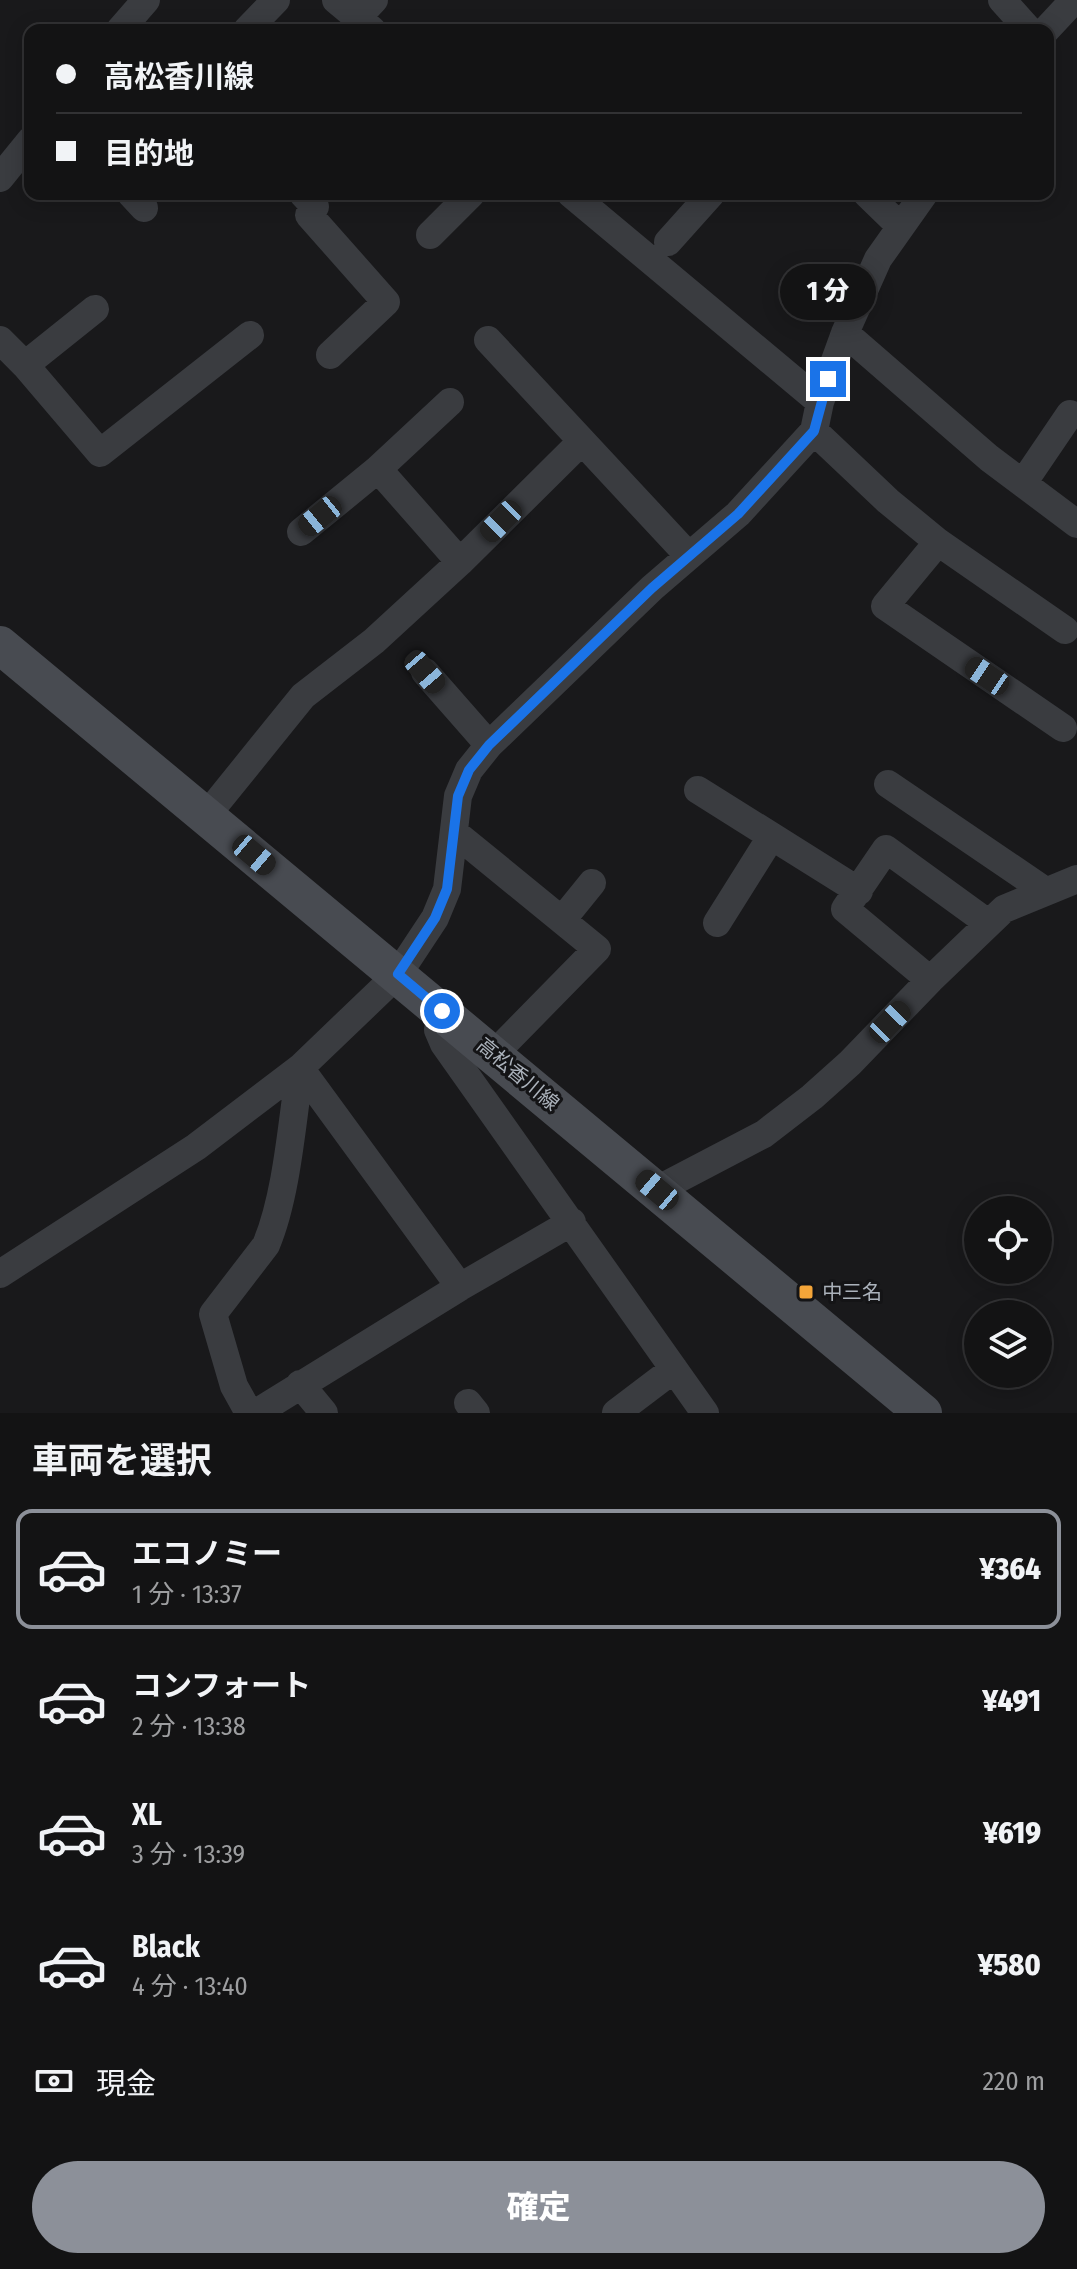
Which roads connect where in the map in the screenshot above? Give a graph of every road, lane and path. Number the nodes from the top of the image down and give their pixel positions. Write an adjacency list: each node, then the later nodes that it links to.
1 (276, 0): 4 (street)
2 (1002, 0): 5 (street)
3 (1074, 0): 6 (street)
4 (253, 24)
5 (1024, 24)
6 (1052, 24)
7 (24, 148): 8 (street)
8 (0, 178)
9 (309, 200): 23 (street)
10 (465, 200): 16 (street)
11 (578, 200): 26 (street)
12 (706, 200): 17 (street)
13 (873, 200): 15 (street)
14 (920, 200): 15 (street)
15 (900, 226): 19 (street)
16 (430, 235)
17 (668, 242)
18 (95, 309): 24 (street)
19 (845, 333): 26 (street); 31 (street)
20 (250, 335): 24 (street)
21 (0, 340): 24 (street)
22 (488, 340): 29 (street)
23 (330, 355)
24 (25, 365)
25 (450, 402): 30 (street)
26 (820, 402): 28 (street)
27 (1070, 414): 31 (street)
28 (814, 431): 34 (street); 35 (street)
29 (582, 441): 35 (street); 36 (street)
30 (378, 469): 33 (street); 36 (street)
31 (1023, 483): 32 (street)
32 (1077, 524)
33 (301, 532)
34 (938, 542): 37 (street); 40 (street)
35 (689, 556): 41 (street)
36 (460, 562): 44 (street)
37 (1065, 630)
38 (0, 645): 44 (main road, 高松香川線)
39 (425, 672): 41 (street)
40 (1063, 728)
41 (489, 745): 45 (street)
42 (888, 784): 49 (street)
43 (698, 790): 46 (street)
44 (206, 816): 54 (main road, 高松香川線)
45 (455, 833): 51 (street); 54 (street)
46 (771, 837): 50 (street); 52 (street)
47 (1077, 879): 49 (street)
48 (592, 883): 51 (street)
49 (1044, 890): 53 (street)
50 (859, 891): 53 (street); 55 (street)
51 (562, 920): 57 (street)
52 (717, 923)
53 (988, 923): 55 (street)
54 (398, 974): 56 (main road, 高松香川線); 58 (street)
55 (930, 980): 59 (street)
56 (442, 1011): 57 (main road, 高松香川線); 60 (street)
57 (494, 1054): 59 (main road, 高松香川線)
58 (300, 1068): 61 (street); 62 (street); 65 (street)
59 (657, 1190): 70 (main road, 高松香川線)
60 (572, 1222): 62 (street); 63 (street)
61 (0, 1274)
62 (460, 1287): 64 (street)
63 (674, 1369): 68 (street); 69 (street)
64 (300, 1384): 66 (street); 67 (street)
65 (249, 1413)
66 (256, 1413)
67 (324, 1413)
68 (616, 1413)
69 (705, 1413)
70 (923, 1413)

